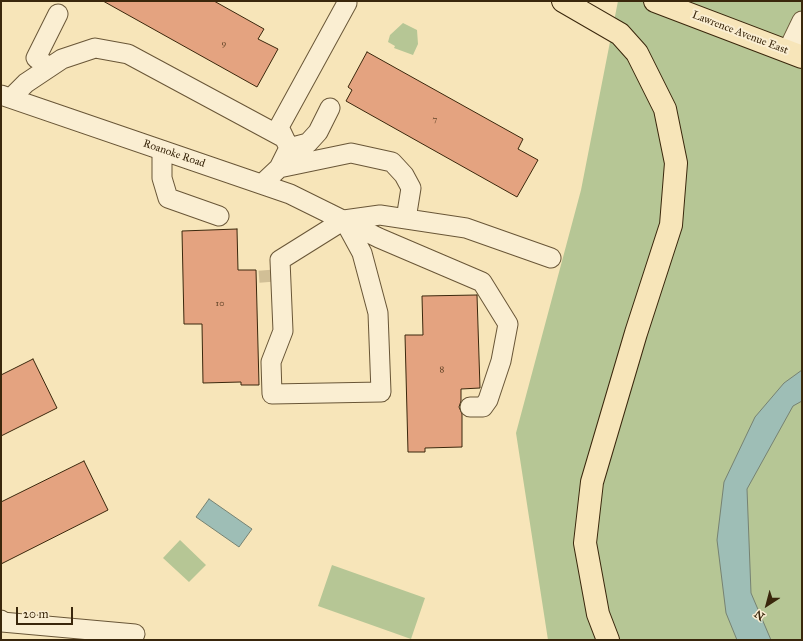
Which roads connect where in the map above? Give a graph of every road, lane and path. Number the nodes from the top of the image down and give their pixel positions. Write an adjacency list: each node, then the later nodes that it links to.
1 (563, 1): 21 (main road)
2 (655, 1): 6 (main road, Lawrence Avenue East)
3 (347, 3): 10 (street)
4 (58, 14): 7 (street)
5 (802, 21): 6 (street)
6 (794, 55)
7 (49, 67): 8 (street); 10 (street)
8 (6, 97): 11 (street, Roanoke Road)
9 (330, 108): 10 (street)
10 (286, 143): 12 (street)
11 (162, 150): 13 (street, Roanoke Road); 14 (street)
12 (279, 168): 13 (street); 15 (street)
13 (262, 184): 16 (street, Roanoke Road)
14 (218, 216)
15 (406, 219): 16 (street); 17 (street)
16 (344, 220): 16 (street); 18 (street, Roanoke Road)
17 (552, 258)
18 (470, 407)
19 (1, 620): 20 (street)
20 (135, 634)
21 (608, 640)

